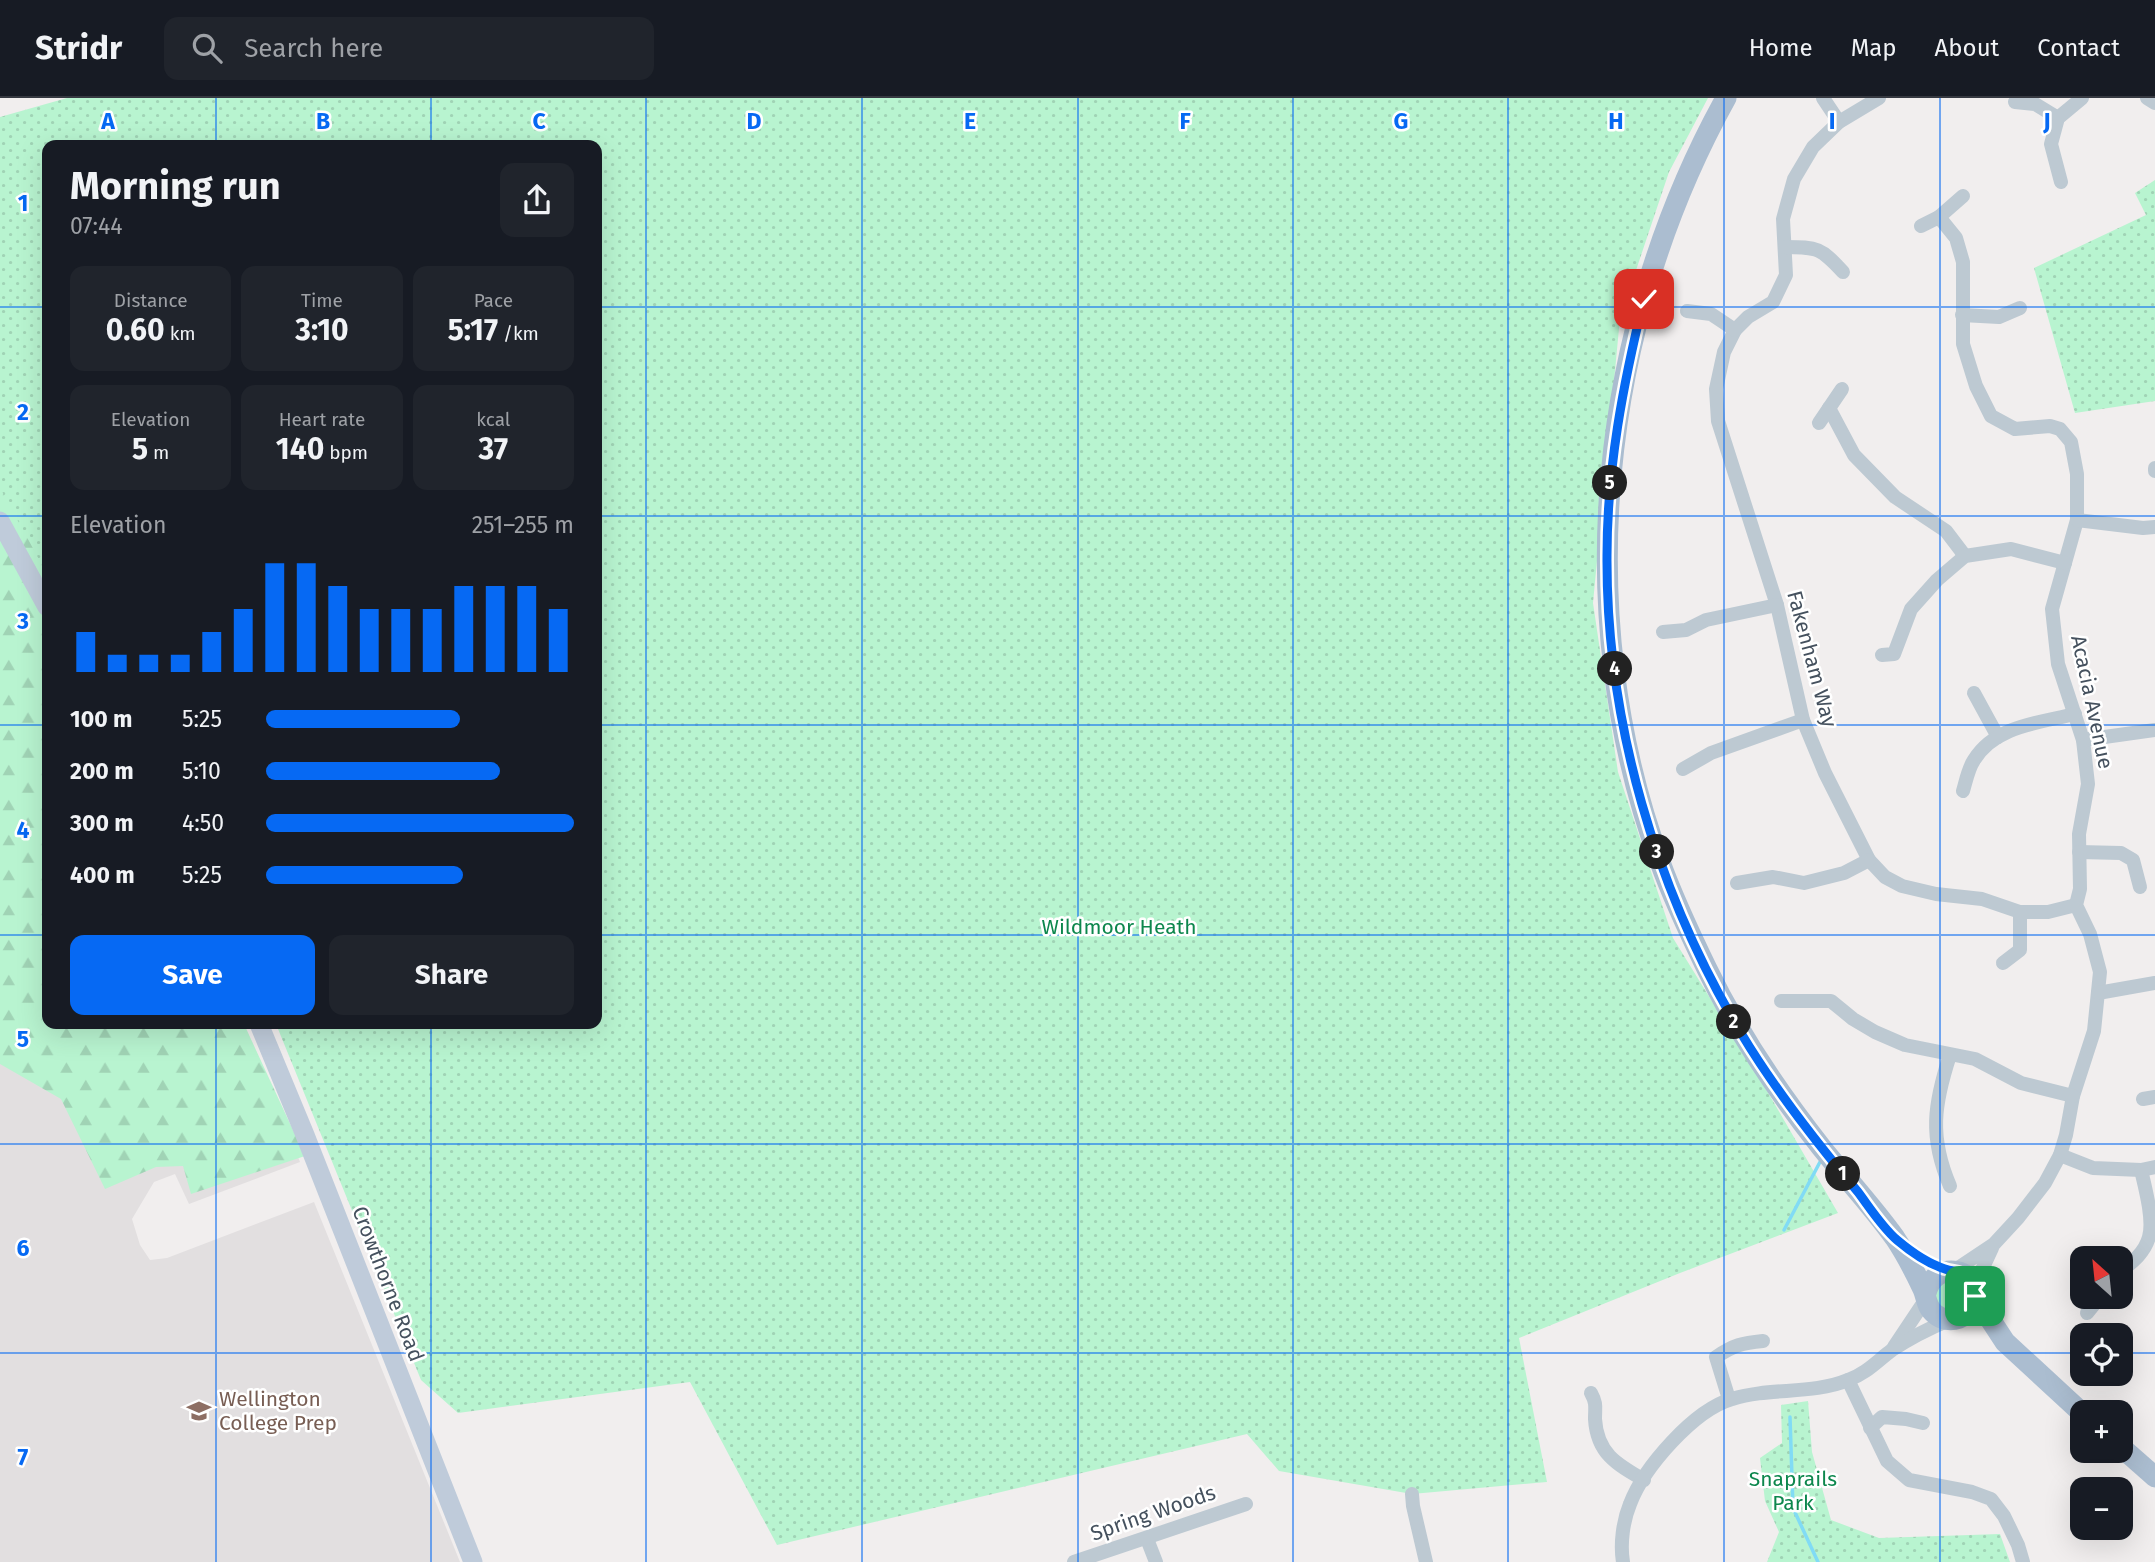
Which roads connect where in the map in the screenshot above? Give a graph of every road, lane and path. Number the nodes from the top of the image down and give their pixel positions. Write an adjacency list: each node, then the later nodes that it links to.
1 (1726, 98): 57 (main road)
2 (1823, 98): 9 (street)
3 (1879, 98): 9 (street, Fakenham Way)
4 (2082, 98): 8 (street)
5 (2147, 98): 7 (street)
6 (2015, 102): 8 (street)
7 (2155, 103)
8 (2058, 118): 10 (street)
9 (1839, 122): 14 (street, Fakenham Way)
10 (2061, 182)
11 (1963, 197): 12 (street)
12 (1940, 217): 13 (street); 18 (street, Acacia Avenue)
13 (1921, 226)
14 (1786, 247): 15 (street); 19 (street, Fakenham Way)
15 (1843, 272)
16 (2020, 308): 18 (street)
17 (1687, 311): 19 (street)
18 (1962, 315): 23 (street, Acacia Avenue)
19 (1735, 330): 29 (street, Fakenham Way)
20 (1842, 390): 21 (street)
21 (1829, 408): 22 (street); 26 (street)
22 (1819, 423)
23 (2077, 520): 25 (street); 27 (street, Acacia Avenue)
24 (0, 521): 28 (street)
25 (2155, 527)
26 (1965, 556): 27 (street); 31 (street)
27 (2066, 564): 33 (street, Acacia Avenue)
28 (42, 598)
29 (1776, 605): 30 (street); 34 (street, Fakenham Way)
30 (1663, 632)
31 (1882, 655)
32 (1974, 693): 36 (street)
33 (2074, 714): 36 (street); 37 (street, Acacia Avenue)
34 (1803, 720): 38 (street); 41 (street, Fakenham Way)
35 (2155, 730): 37 (street)
36 (1998, 737): 39 (street)
37 (2083, 740): 40 (street, Acacia Avenue)
38 (1683, 769)
39 (1963, 791)
40 (2079, 852): 43 (street); 44 (street, Acacia Avenue)
41 (1869, 860): 42 (street); 45 (street, Fakenham Way)
42 (1737, 883)
43 (2140, 887)
44 (2076, 905): 45 (street, Fakenham Way); 48 (street)
45 (2020, 912): 46 (street)
46 (2003, 963)
47 (2155, 984): 48 (street)
48 (2098, 993): 52 (street)
49 (1781, 1001): 51 (street)
50 (262, 1029): 81 (street, Crowthorne Road)
51 (1950, 1055): 52 (street); 55 (street)
52 (2073, 1096): 53 (street)
53 (2060, 1155): 54 (street); 58 (street)
54 (2148, 1168): 56 (street)
55 (1950, 1186)
56 (2152, 1236): 59 (street)
57 (1896, 1239): 60 (main road); 62 (main road)
58 (1994, 1244): 60 (street); 61 (street)
59 (2133, 1262)
60 (1951, 1270): 61 (main road); 62 (main road)
61 (1974, 1291): 65 (main road); 67 (main road)
62 (1926, 1296): 65 (main road); 68 (street)
63 (2090, 1309): 64 (street)
64 (2087, 1313)
65 (1953, 1320): 67 (main road); 68 (street)
66 (1763, 1341): 71 (street)
67 (2005, 1342): 72 (main road)
68 (1891, 1351): 69 (street)
69 (1848, 1380): 71 (street); 74 (street)
70 (1591, 1393): 77 (street)
71 (1730, 1399): 77 (street)
72 (2070, 1402)
73 (1923, 1423): 74 (street)
74 (1870, 1428): 86 (street)
75 (2133, 1458): 76 (main road)
76 (2155, 1477)
77 (1644, 1479): 85 (street)
78 (1412, 1494): 84 (street)
79 (1246, 1504): 80 (street, Spring Woods)
80 (1147, 1539): 82 (street, Spring Woods); 83 (street)
81 (473, 1562)
82 (1074, 1562)
83 (1156, 1562)
84 (1426, 1562)
85 (1623, 1562)
86 (2023, 1562)

